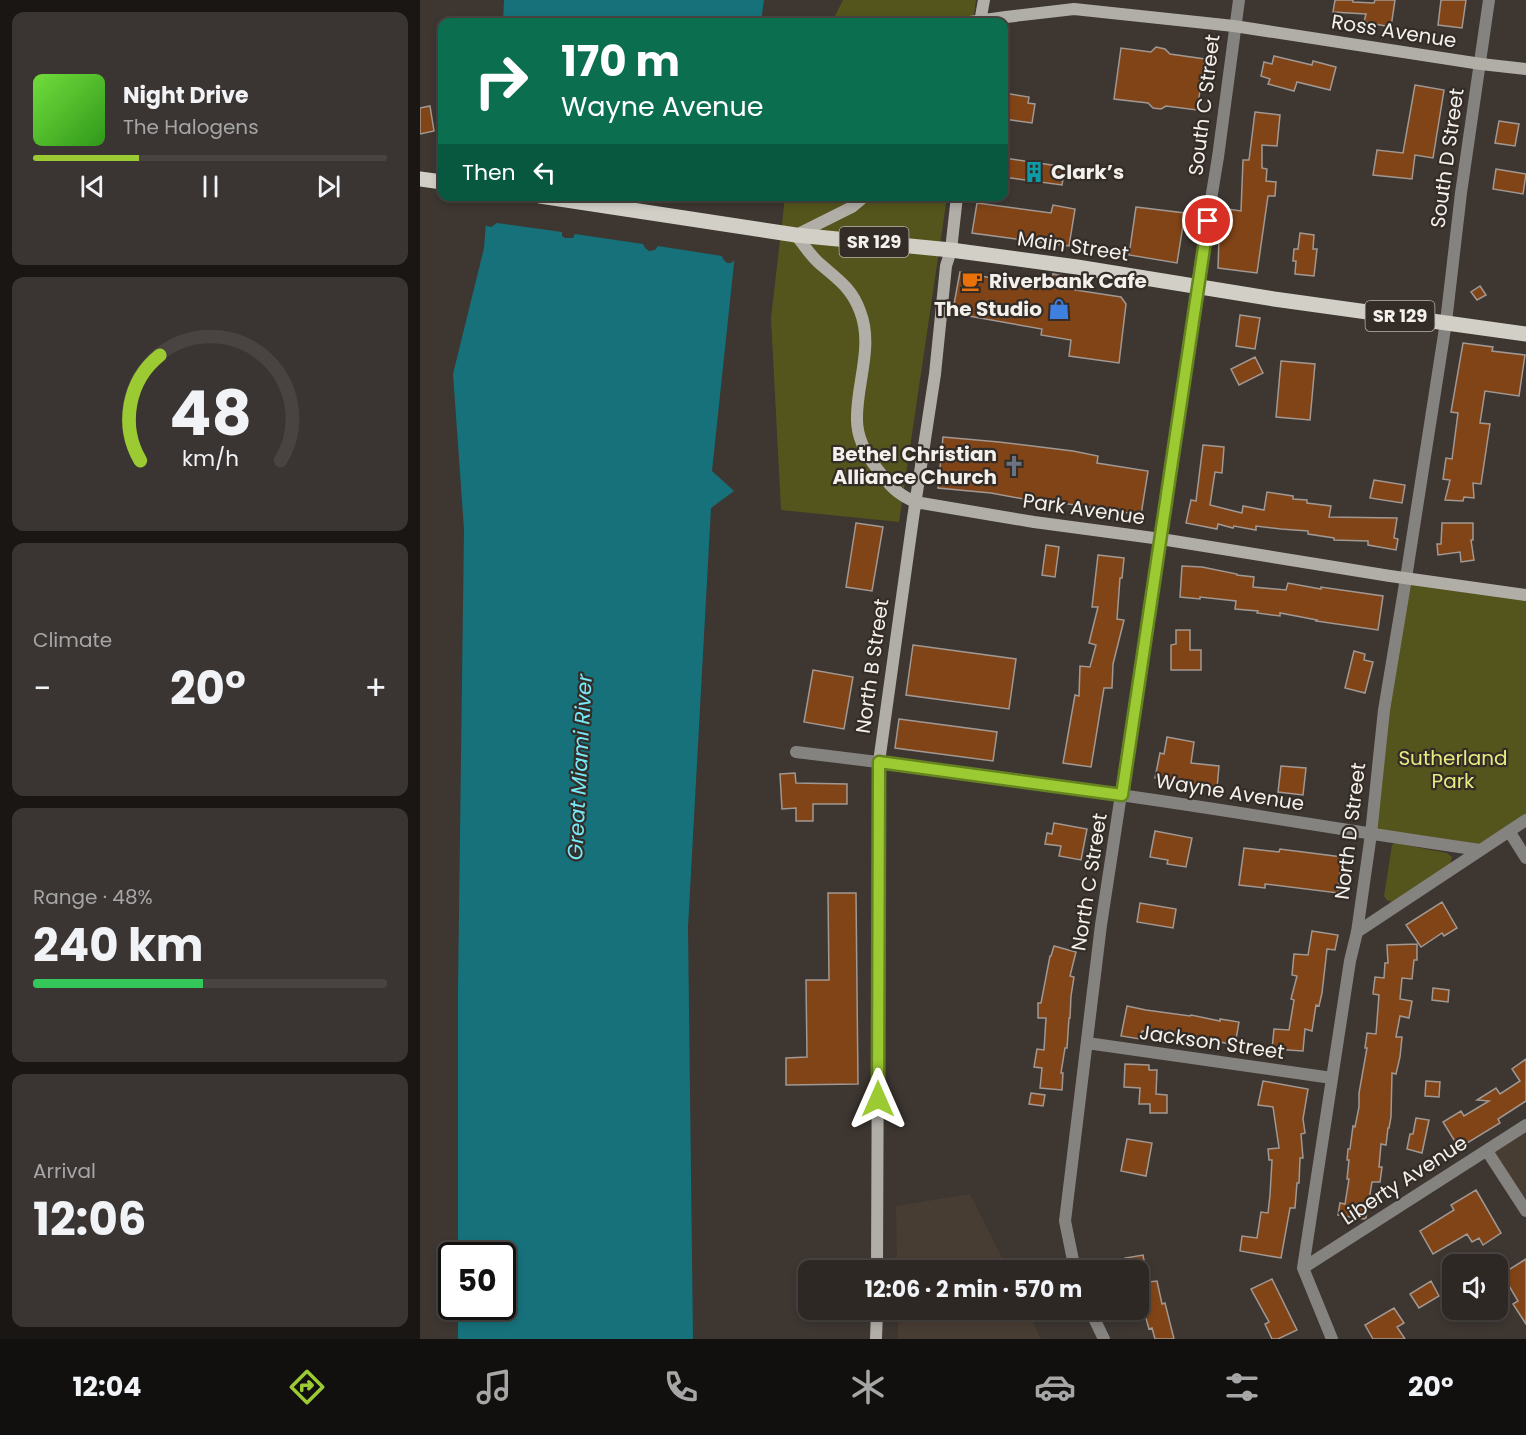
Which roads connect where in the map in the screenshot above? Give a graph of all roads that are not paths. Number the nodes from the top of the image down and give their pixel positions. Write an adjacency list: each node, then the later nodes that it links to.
1 (984, 0): 6 (main road)
2 (1059, 0): 5 (main road)
3 (1239, 0): 8 (street, South C Street)
4 (1489, 0): 9 (street, South D Street)
5 (1074, 9): 7 (main road, Ross Avenue); 8 (main road, Ross Avenue)
6 (978, 18)
7 (1007, 18)
8 (1234, 26): 9 (main road, Ross Avenue); 18 (street, South C Street)
9 (1481, 64): 10 (main road, Ross Avenue); 19 (street, South D Street)
10 (1526, 69)
11 (420, 179): 12 (main road)
12 (438, 181)
13 (574, 201): 16 (main road, Main Street / SR 129)
14 (859, 201): 16 (main road)
15 (956, 201): 17 (main road, North B Street)
16 (789, 233): 17 (main road, Main Street / SR 129); 21 (main road, Park Avenue)
17 (951, 250): 18 (main road, Main Street / SR 129); 21 (main road, North B Street)
18 (1198, 287): 19 (main road, Main Street / SR 129); 22 (street, North C Street)
19 (1446, 322): 20 (main road, Main Street / SR 129); 23 (street, North D Street)
20 (1526, 334)
21 (915, 502): 22 (main road, Park Avenue); 26 (main road, North B Street)
22 (1161, 538): 23 (main road, Park Avenue); 27 (street, North C Street)
23 (1406, 578): 24 (main road, Park Avenue); 30 (street, North D Street)
24 (1526, 595)
25 (796, 752): 26 (street, Wayne Avenue)
26 (879, 762): 27 (street, Wayne Avenue); 39 (main road, North B Street)
27 (1122, 795): 30 (street, Wayne Avenue); 34 (street, North C Street)
28 (1526, 820): 29 (street)
29 (1509, 831): 31 (street); 32 (street)
30 (1371, 834): 31 (street, Wayne Avenue); 33 (street, North D Street)
31 (1480, 849): 33 (street)
32 (1526, 858)
33 (1357, 932): 35 (street, North D Street)
34 (1087, 1043): 35 (street, Jackson Street); 40 (street, North C Street)
35 (1332, 1078): 41 (street, North D Street)
36 (1526, 1125): 37 (street, Liberty Avenue)
37 (1487, 1151): 38 (street); 41 (street, Liberty Avenue)
38 (1526, 1211)
39 (877, 1260)
40 (1073, 1260)
41 (1304, 1268): 46 (street, North D Street)
42 (877, 1320): 44 (main road)
43 (1095, 1320): 45 (street)
44 (876, 1339)
45 (1104, 1339)
46 (1332, 1339)

